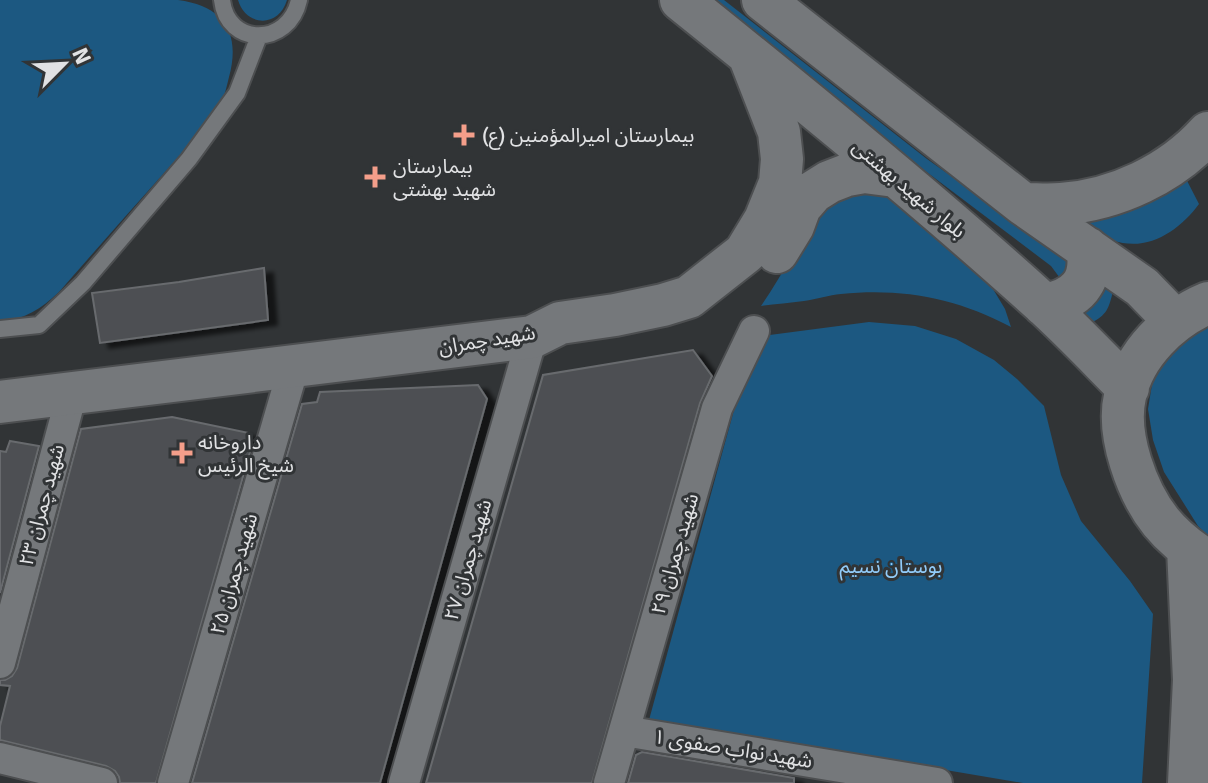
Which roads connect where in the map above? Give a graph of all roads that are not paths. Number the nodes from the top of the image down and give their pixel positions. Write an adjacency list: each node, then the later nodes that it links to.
1 (681, 0): 6 (main road, بلوار شهید بهشتی)
2 (763, 0): 9 (main road)
3 (218, 1): 5 (lane)
4 (300, 3): 5 (lane)
5 (259, 36): 13 (lane)
6 (749, 55): 8 (main road, بلوار شهید بهشتی); 15 (main road, شهید چمران)
7 (1208, 133): 9 (main road)
8 (895, 176): 11 (main road, بلوار شهید بهشتی); 15 (main road)
9 (1023, 204): 10 (main road)
10 (1087, 248): 11 (main road); 12 (main road)
11 (1044, 305): 17 (main road, بلوار شهید بهشتی)
12 (1192, 312): 17 (main road)
13 (0, 329)
14 (754, 331): 23 (street, شهید چمران ۲۹)
15 (532, 337): 16 (main road, شهید چمران); 28 (street, شهید چمران ۲۷)
16 (294, 366): 18 (main road, شهید چمران); 27 (street, شهید چمران ۲۵)
17 (1128, 388): 20 (main road)
18 (72, 393): 19 (main road, شهید چمران); 21 (street, شهید چمران ۲۳)
19 (0, 402)
20 (1198, 555): 22 (main road)
21 (0, 663)
22 (1201, 671): 31 (main road)
23 (624, 731): 25 (street, شهید نواب صفوی ۱); 29 (street, شهید چمران ۲۹)
24 (0, 758): 26 (street)
25 (866, 777): 30 (street, شهید نواب صفوی ۱)
26 (102, 783)
27 (173, 783)
28 (404, 783)
29 (609, 783)
30 (937, 783)
31 (1189, 783)

